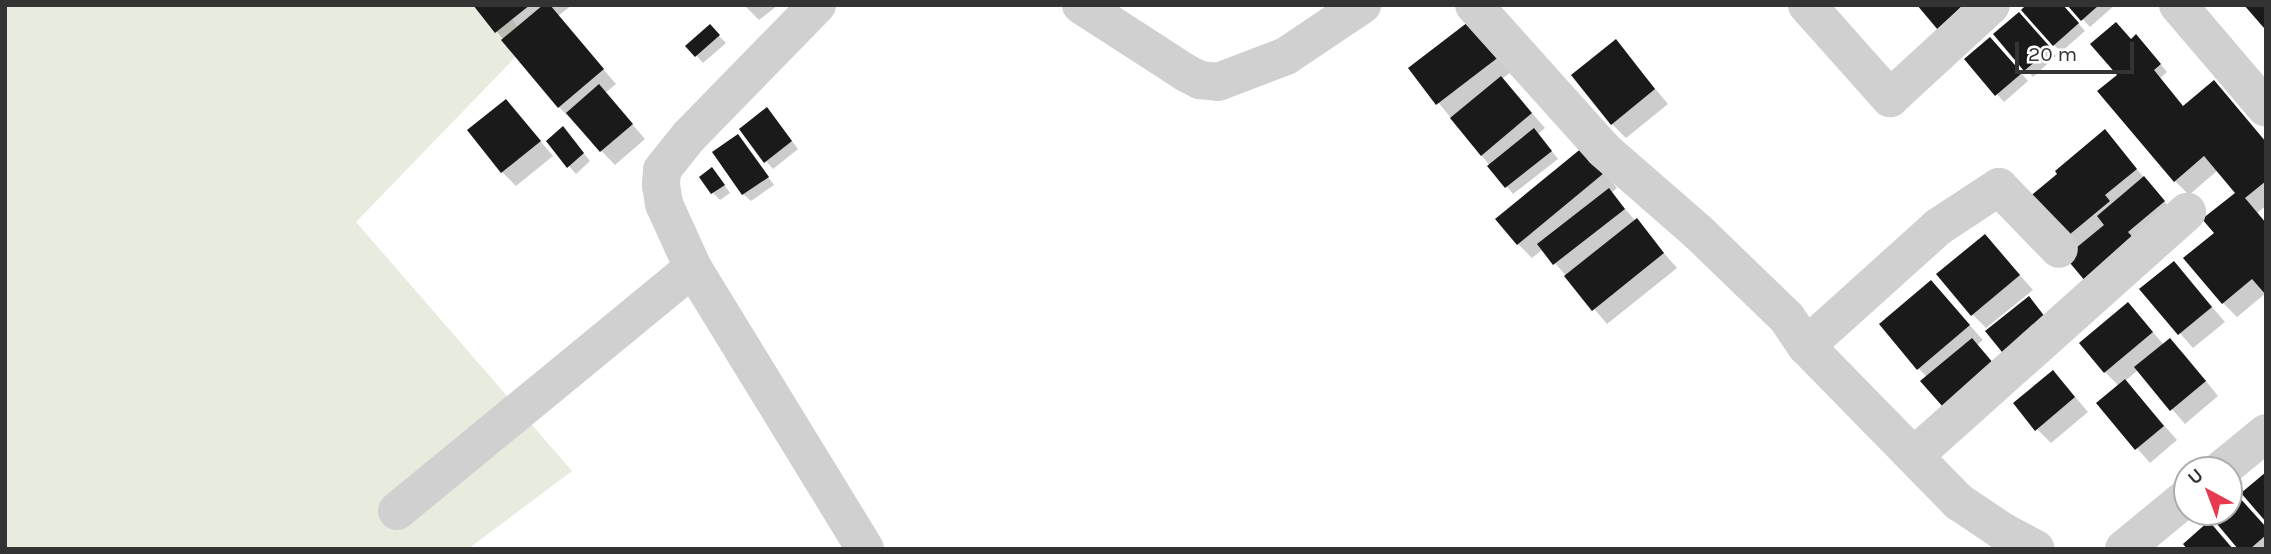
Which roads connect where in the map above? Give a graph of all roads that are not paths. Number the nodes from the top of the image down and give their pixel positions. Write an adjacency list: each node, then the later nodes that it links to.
1 (817, 5): 11 (street)
2 (1081, 5): 3 (street)
3 (1362, 5)
4 (1474, 5): 12 (street)
5 (1807, 5): 6 (street)
6 (1991, 5)
7 (2178, 5): 8 (street)
8 (2266, 108)
9 (2187, 212): 14 (street)
10 (2059, 249): 12 (street)
11 (693, 268): 17 (street); 18 (street)
12 (1806, 346): 14 (street)
13 (2266, 433): 15 (street)
14 (1915, 455): 19 (street)
15 (2238, 456)
16 (2173, 509): 20 (street)
17 (397, 511)
18 (865, 549)
19 (2036, 549)
20 (2124, 549)

